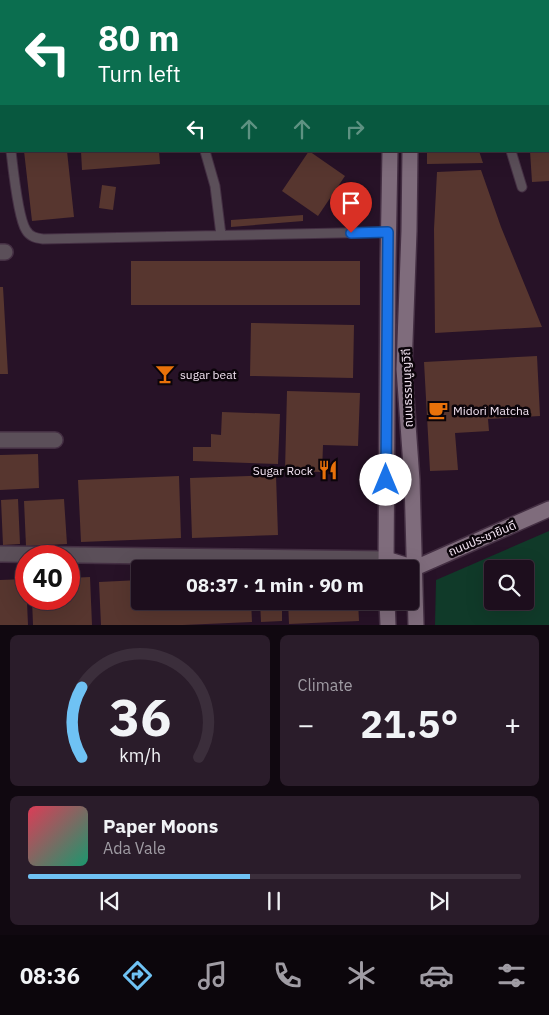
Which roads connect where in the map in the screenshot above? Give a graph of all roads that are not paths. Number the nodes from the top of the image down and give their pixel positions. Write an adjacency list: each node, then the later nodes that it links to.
1 (11, 152): 8 (lane)
2 (205, 152): 8 (lane)
3 (390, 152): 7 (street, ถนนธรรมนูญวิถี)
4 (410, 152): 15 (street, ถนนธรรมนูญวิถี)
5 (511, 152): 6 (lane)
6 (522, 186)
7 (388, 232): 8 (lane); 14 (street, ถนนธรรมนูญวิถี)
8 (221, 235)
9 (0, 440): 10 (street)
10 (54, 440)
11 (549, 509): 16 (street, ถนนประชายินดี)
12 (0, 554): 13 (street)
13 (232, 560)
14 (386, 560)
15 (415, 560)
16 (419, 566)
17 (387, 610): 19 (street)
18 (416, 610): 20 (street, ถนนธรรมนูญวิถี)
19 (388, 625)
20 (416, 625)

